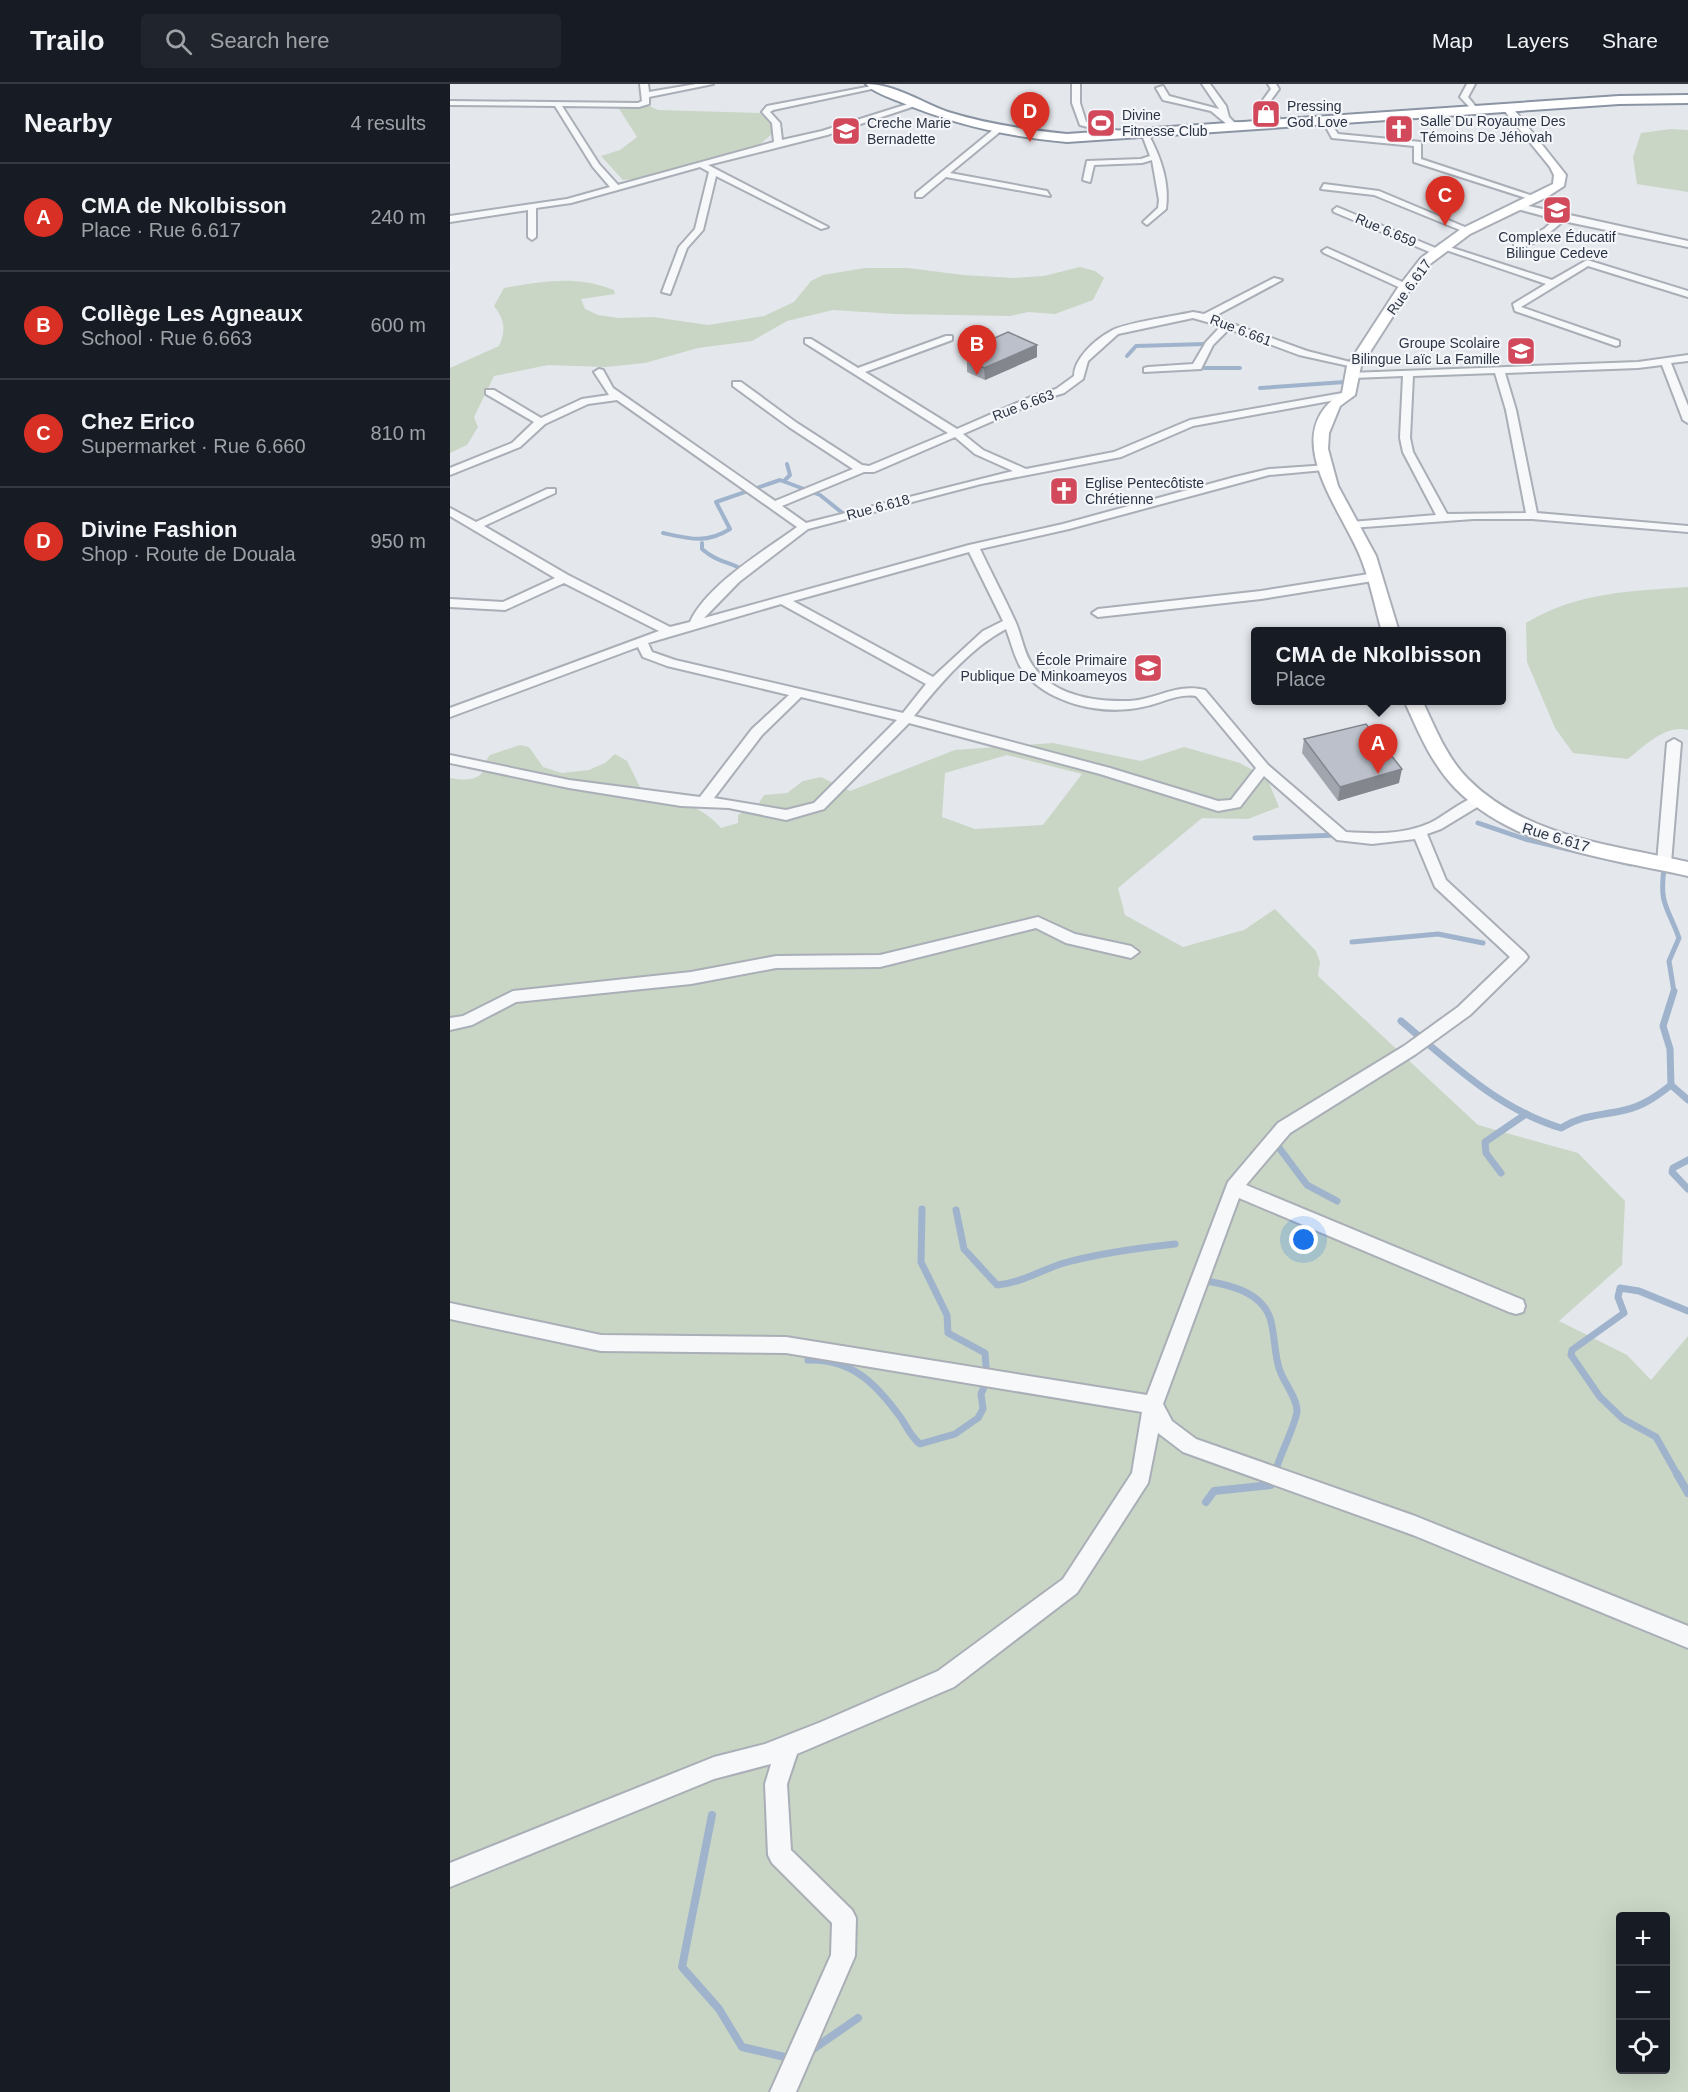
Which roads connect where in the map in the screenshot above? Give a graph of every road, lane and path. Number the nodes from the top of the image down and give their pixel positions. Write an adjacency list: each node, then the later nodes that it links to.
1 (644, 84): 9 (street)
2 (709, 84): 9 (street)
3 (1076, 84): 22 (street)
4 (1206, 84): 16 (street)
5 (1272, 84): 18 (street)
6 (1471, 84): 15 (street)
7 (874, 85): 13 (highway); 23 (street)
8 (1160, 88): 16 (street)
9 (647, 95): 12 (street)
10 (1688, 99): 14 (highway)
11 (450, 103): 12 (street)
12 (557, 104): 30 (street)
13 (914, 105): 20 (highway); 23 (street)
14 (1508, 109): 15 (highway); 33 (street, Rue 6.617)
15 (1478, 111): 17 (highway)
16 (1226, 118): 19 (street)
17 (1324, 120): 18 (highway); 33 (street)
18 (1280, 124): 19 (highway)
19 (1252, 126): 21 (highway)
20 (997, 131): 22 (highway); 27 (street)
21 (1144, 134): 22 (highway); 24 (street)
22 (1123, 135)
23 (778, 143): 25 (street)
24 (1154, 157): 28 (street); 39 (street)
25 (702, 165): 26 (street); 30 (street)
26 (714, 172): 40 (street); 50 (street)
27 (946, 175): 31 (street); 32 (street)
28 (1088, 180)
29 (1324, 187): 41 (street)
30 (616, 188): 34 (street)
31 (1047, 194)
32 (919, 195)
33 (1538, 199): 35 (street, Rue 6.617)
34 (532, 207): 38 (street); 42 (street)
35 (1520, 207): 37 (street); 41 (street, Rue 6.617)
36 (1338, 210): 45 (street, Rue 6.659)
37 (1561, 218): 43 (street); 44 (street)
38 (450, 219)
39 (1147, 222)
40 (824, 227)
41 (1468, 230): 45 (street, Rue 6.617)
42 (532, 237)
43 (1688, 244)
44 (1517, 246)
45 (1439, 249): 48 (street, Rue 6.659); 49 (street, Rue 6.617)
46 (1328, 251): 49 (street)
47 (1277, 280): 52 (street, Rue 6.661)
48 (1552, 283): 51 (street); 56 (street)
49 (1406, 287): 60 (street, Rue 6.617)
50 (667, 292)
51 (1688, 294)
52 (1205, 317): 53 (street, Rue 6.661); 71 (street, Rue 6.663)
53 (1227, 326): 59 (street); 60 (street, Rue 6.661)
54 (949, 338): 62 (street)
55 (808, 341): 62 (street)
56 (1616, 344)
57 (1688, 358): 58 (street, Rue 6.661)
58 (1665, 360): 61 (street, Rue 6.661); 69 (street)
59 (1148, 370)
60 (1354, 370): 64 (street, Rue 6.661); 67 (street, Rue 6.617)
61 (1499, 370): 64 (street, Rue 6.661); 79 (street)
62 (859, 371): 71 (street)
63 (599, 372): 68 (street)
64 (1408, 374): 80 (street)
65 (737, 384): 73 (street)
66 (490, 392): 70 (street)
67 (1348, 395): 72 (street, Rue 6.617); 75 (street, Rue 6.618)
68 (619, 397): 70 (street); 77 (street)
69 (1688, 420)
70 (541, 422): 74 (street)
71 (956, 433): 73 (street, Rue 6.663); 75 (street)
72 (1324, 467): 81 (street, Rue 6.617); 85 (street)
73 (862, 469): 77 (street, Rue 6.663)
74 (450, 472)
75 (1024, 472): 83 (street, Rue 6.618)
76 (551, 491): 82 (street)
77 (775, 505): 83 (street)
78 (450, 511): 82 (street)
79 (1532, 516): 80 (street); 84 (street)
80 (1443, 517): 81 (street)
81 (1351, 525): 86 (street, Rue 6.617)
82 (476, 526): 87 (street)
83 (804, 527): 92 (street, Rue 6.618)
84 (1688, 529)
85 (973, 547): 88 (street); 91 (street)
86 (1375, 577): 90 (street); 93 (street, Rue 6.617)
87 (564, 578): 89 (street); 94 (street)
88 (783, 600): 92 (street); 96 (street)
89 (450, 603)
90 (1098, 613)
91 (1010, 622): 96 (street); 103 (street)
92 (695, 624): 94 (street)
93 (1390, 627)
94 (669, 631): 95 (street)
95 (641, 641): 97 (street); 99 (street)
96 (934, 683): 100 (street)
97 (798, 693): 100 (street); 105 (street)
98 (1415, 705): 104 (street, Rue 6.617)
99 (450, 713)
100 (906, 718): 103 (street); 105 (street)
101 (1674, 743): 107 (street)
102 (450, 759): 105 (street)
103 (1263, 768): 106 (street)
104 (1479, 800): 106 (street); 107 (street, Rue 6.617)
105 (704, 802)
106 (1419, 832): 111 (street)
107 (1664, 863): 108 (street, Rue 6.617)
108 (1688, 869)
109 (1131, 952): 110 (street)
110 (450, 1023)
111 (1234, 1187): 112 (street); 114 (street)
112 (1516, 1306)
113 (450, 1311): 114 (street)
114 (1153, 1405): 115 (street); 116 (street)
115 (1688, 1637)
116 (788, 1746): 117 (street); 118 (street)
117 (450, 1875)
118 (783, 2092)

